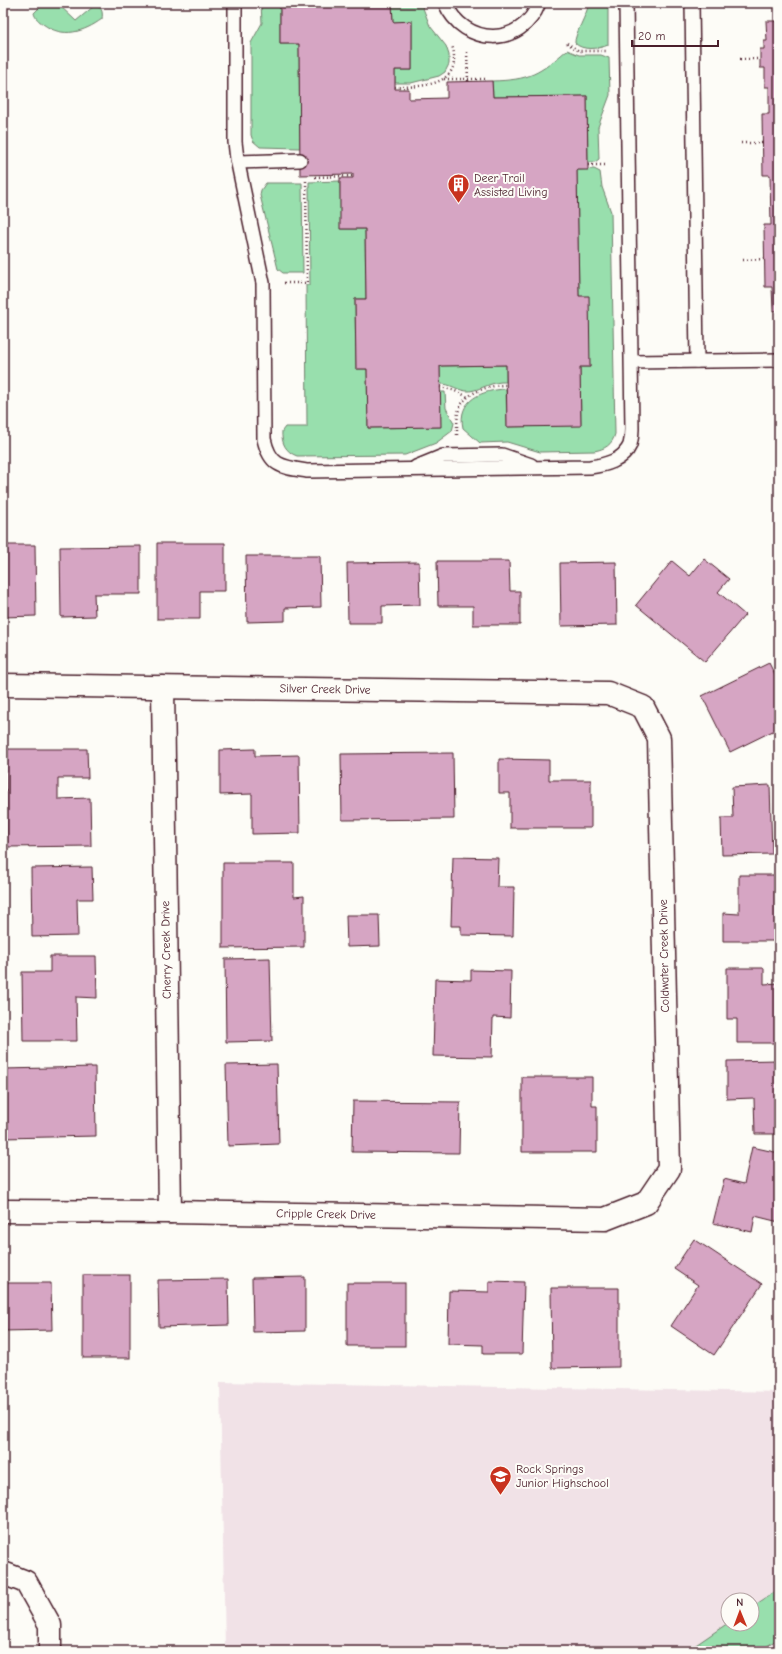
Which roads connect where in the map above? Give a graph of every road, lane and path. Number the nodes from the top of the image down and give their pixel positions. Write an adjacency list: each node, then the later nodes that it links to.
1 (235, 3): 21 (lane)
2 (445, 3): 3 (lane)
3 (539, 3)
4 (626, 3): 30 (lane)
5 (692, 3): 29 (lane)
6 (778, 9): 7 (path)
7 (779, 21)
8 (448, 40): 14 (path)
9 (567, 43): 10 (path)
10 (610, 51)
11 (467, 52): 16 (path)
12 (740, 59): 13 (path)
13 (760, 59)
14 (444, 79): 16 (path); 17 (path)
15 (486, 79): 16 (path)
16 (468, 80)
17 (395, 87)
18 (741, 143): 19 (path)
19 (762, 143)
20 (300, 160): 21 (lane)
21 (238, 162): 27 (lane)
22 (353, 176): 24 (path)
23 (306, 177): 27 (path)
24 (314, 177)
25 (765, 259): 26 (path)
26 (742, 260)
27 (264, 283): 36 (lane)
28 (779, 360): 29 (lane)
29 (697, 361): 30 (lane)
30 (632, 362): 35 (lane)
31 (506, 385): 33 (path)
32 (440, 387): 33 (path)
33 (468, 397): 34 (path)
34 (458, 456): 35 (lane); 36 (lane)
35 (539, 468): 36 (lane)
36 (409, 470)
37 (3, 685): 38 (street, Silver Creek Drive)
38 (163, 687): 39 (street, Silver Creek Drive); 42 (street, Cherry Creek Drive)
39 (643, 707): 40 (street, Coldwater Creek Drive)
40 (646, 1203): 42 (street, Cripple Creek Drive)
41 (3, 1212): 42 (street, Cripple Creek Drive)
42 (170, 1212)
43 (3, 1574): 44 (street)
44 (50, 1651)

